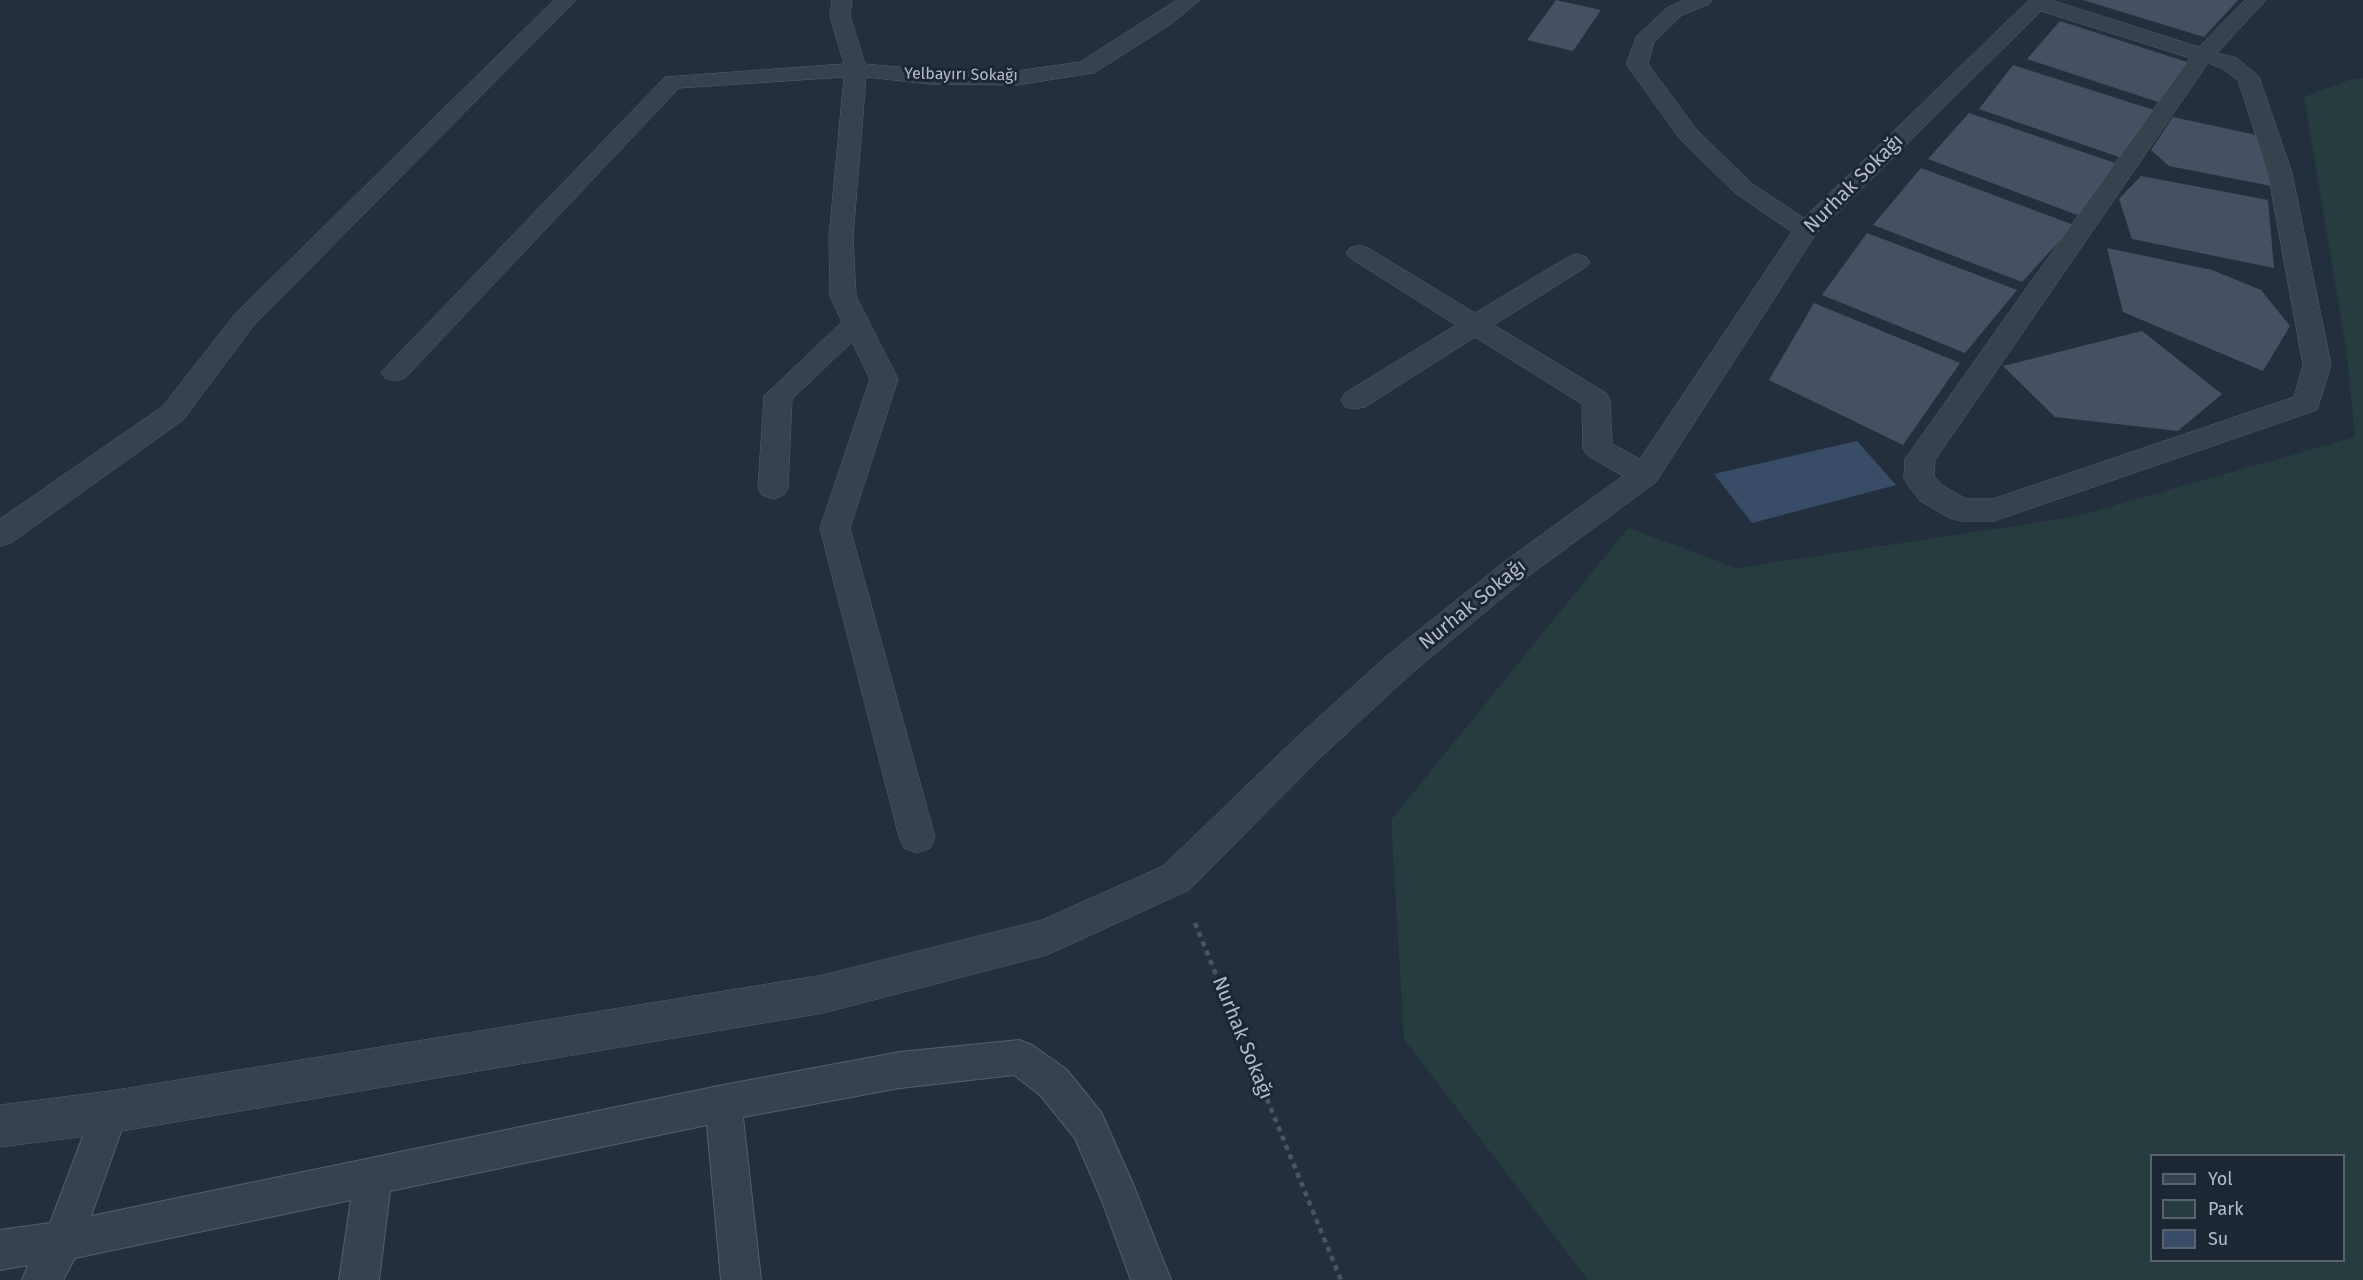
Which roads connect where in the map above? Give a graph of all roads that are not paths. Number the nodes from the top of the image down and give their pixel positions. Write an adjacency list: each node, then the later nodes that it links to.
1 (566, 0): 18 (street)
2 (842, 0): 8 (street)
3 (1190, 0): 8 (street, Yelbayırı Sokağı)
4 (1702, 0): 9 (street)
5 (2256, 0): 7 (street)
6 (2039, 2): 7 (street); 9 (street, Nurhak Sokağı)
7 (2203, 55): 7 (street)
8 (856, 70): 12 (street); 14 (street, Yelbayırı Sokağı)
9 (1806, 230): 16 (street, Nurhak Sokağı)
10 (1359, 254): 13 (street)
11 (1577, 262): 13 (street)
12 (857, 323): 17 (street); 19 (street)
13 (1475, 325): 15 (street); 16 (street)
14 (395, 372)
15 (1355, 400)
16 (1645, 475): 21 (street, Nurhak Sokağı)
17 (773, 488)
18 (0, 535)
19 (917, 837)
20 (723, 1104): 23 (lane); 28 (lane); 29 (lane)
21 (110, 1112): 22 (street); 24 (lane)
22 (0, 1126)
23 (373, 1177): 24 (lane); 27 (lane)
24 (63, 1241): 25 (lane); 26 (lane)
25 (0, 1250)
26 (42, 1280)
27 (359, 1280)
28 (741, 1280)
29 (1150, 1280)

